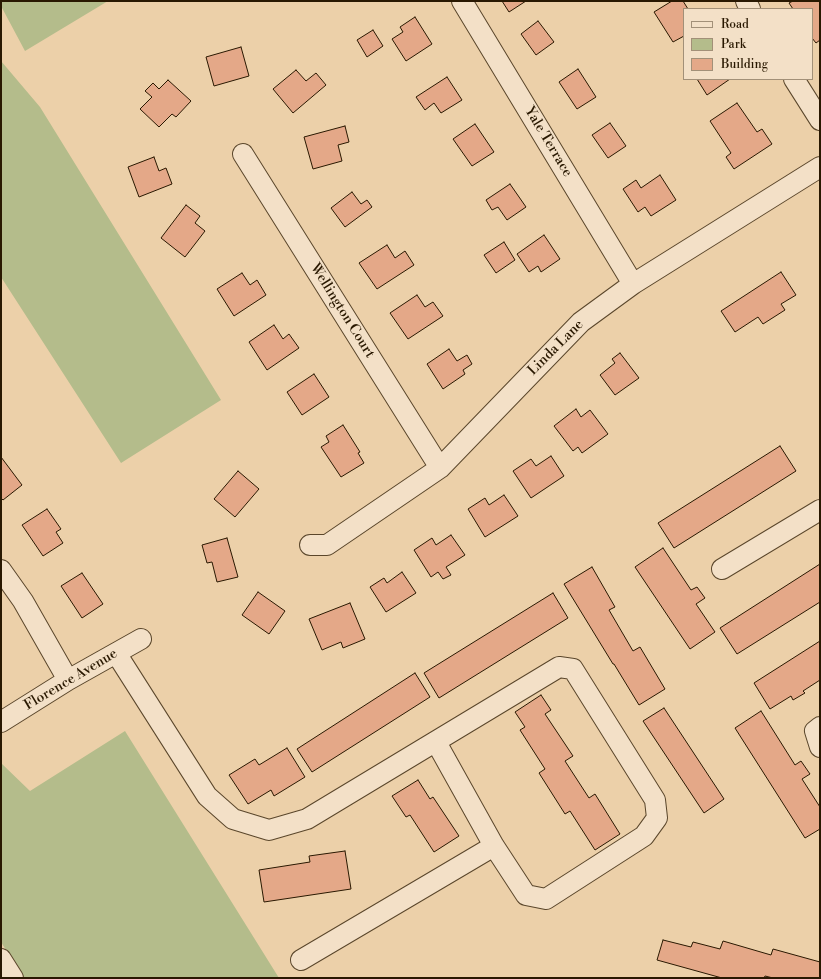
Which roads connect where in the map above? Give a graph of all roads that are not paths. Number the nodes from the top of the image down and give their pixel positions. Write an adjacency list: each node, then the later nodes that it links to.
1 (462, 1): 6 (street, Yale Terrace)
2 (795, 80): 3 (street)
3 (820, 120)
4 (243, 154): 7 (street, Wellington Court)
5 (820, 167): 6 (street, Linda Lane)
6 (633, 284): 7 (street, Linda Lane)
7 (440, 468): 9 (street, Linda Lane)
8 (820, 510): 10 (street)
9 (310, 545)
10 (722, 569)
11 (1, 570): 14 (street)
12 (141, 639): 13 (street, Florence Avenue)
13 (116, 653): 14 (street, Florence Avenue); 17 (street)
14 (68, 680): 15 (street, Florence Avenue)
15 (1, 722)
16 (820, 727): 18 (street)
17 (436, 742): 19 (street); 19 (street)
18 (820, 747)
19 (494, 846): 20 (street)
20 (301, 960)

